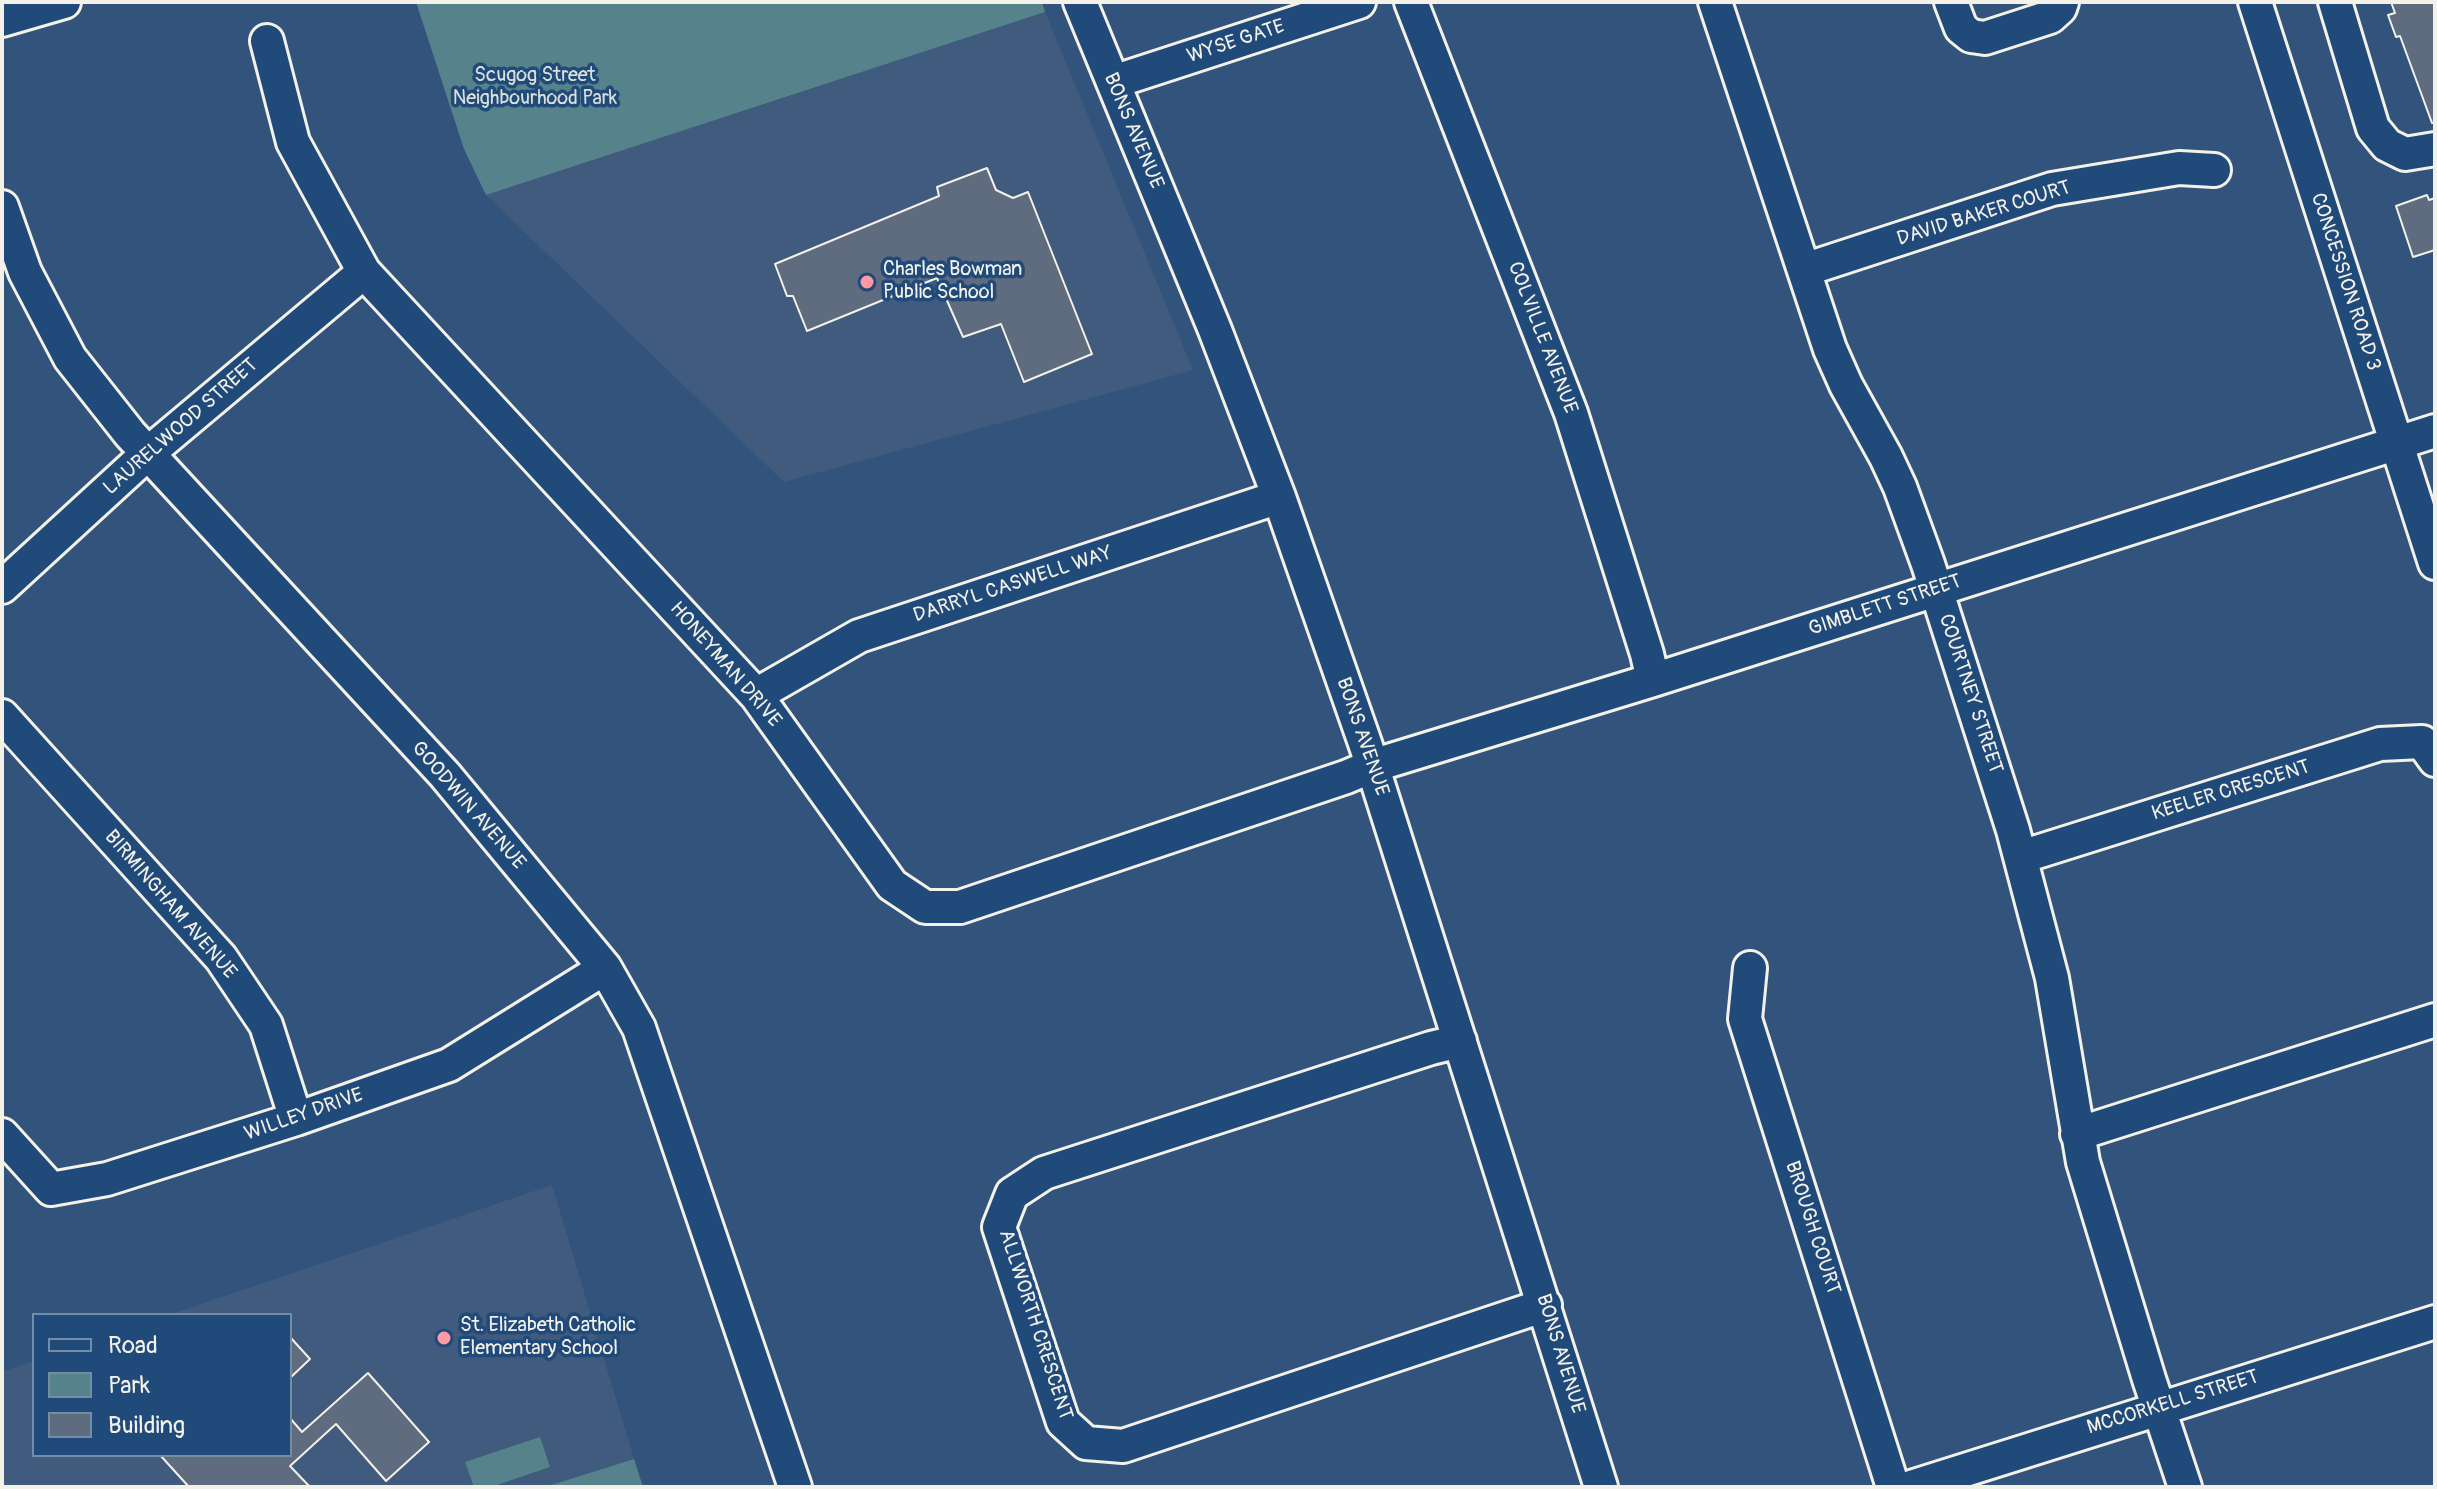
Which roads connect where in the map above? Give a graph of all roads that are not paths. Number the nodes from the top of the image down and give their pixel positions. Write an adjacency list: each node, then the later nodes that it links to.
1 (64, 2): 10 (street)
2 (1080, 2): 12 (street, BONS AVENUE)
3 (1359, 2): 12 (street, WYSE GATE)
4 (1411, 2): 25 (street, COLVILLE AVENUE)
5 (1715, 2): 16 (street, COURTNEY STREET)
6 (1951, 2): 7 (street)
7 (2062, 2)
8 (2255, 2): 19 (street, CONCESSION ROAD 3)
9 (2335, 2): 13 (street)
10 (2, 20)
11 (267, 41): 17 (street, HONEYMAN DRIVE)
12 (1113, 82): 21 (street, BONS AVENUE)
13 (2435, 149)
14 (2214, 170): 16 (street, DAVID BAKER COURT)
15 (2, 207): 20 (street, GOODWIN AVENUE)
16 (1804, 270): 24 (street, COURTNEY STREET)
17 (364, 272): 20 (street, LAURELWOOD STREET); 26 (street, HONEYMAN DRIVE)
18 (2435, 431): 19 (street, GIMBLETT STREET)
19 (2396, 444): 22 (street, CONCESSION ROAD 3); 24 (street, GIMBLETT STREET)
20 (146, 455): 23 (street, LAURELWOOD STREET); 31 (street, GOODWIN AVENUE)
21 (1279, 497): 26 (street, DARRYL CASWELL WAY); 29 (street, BONS AVENUE)
22 (2435, 563)
23 (2, 587)
24 (1936, 589): 25 (street, GIMBLETT STREET); 30 (street, COURTNEY STREET)
25 (1653, 680): 29 (street, GIMBLETT STREET)
26 (756, 695): 29 (street, HONEYMAN DRIVE)
27 (2, 716): 35 (street, BIRMINGHAM AVENUE)
28 (2435, 760): 30 (street, KEELER CRESCENT)
29 (1372, 766): 34 (street, BONS AVENUE)
30 (2021, 857): 36 (street, COURTNEY STREET)
31 (605, 968): 35 (street, WILLEY DRIVE); 41 (street, GOODWIN AVENUE)
32 (1750, 968): 43 (street, BROUGH COURT)
33 (2435, 1020): 36 (street)
34 (1460, 1041): 38 (street, BONS AVENUE); 38 (street, ALLWORTH CRESCENT)
35 (296, 1119): 37 (street, WILLEY DRIVE)
36 (2077, 1134): 40 (street, COURTNEY STREET)
37 (2, 1135)
38 (1545, 1305): 42 (street, BONS AVENUE)
39 (2435, 1322): 40 (street, MCCORKELL STREET)
40 (2158, 1408): 44 (street, MCCORKELL STREET); 45 (street, COURTNEY STREET)
41 (795, 1487)
42 (1601, 1487)
43 (1893, 1487)
44 (1911, 1487)
45 (2185, 1487)

